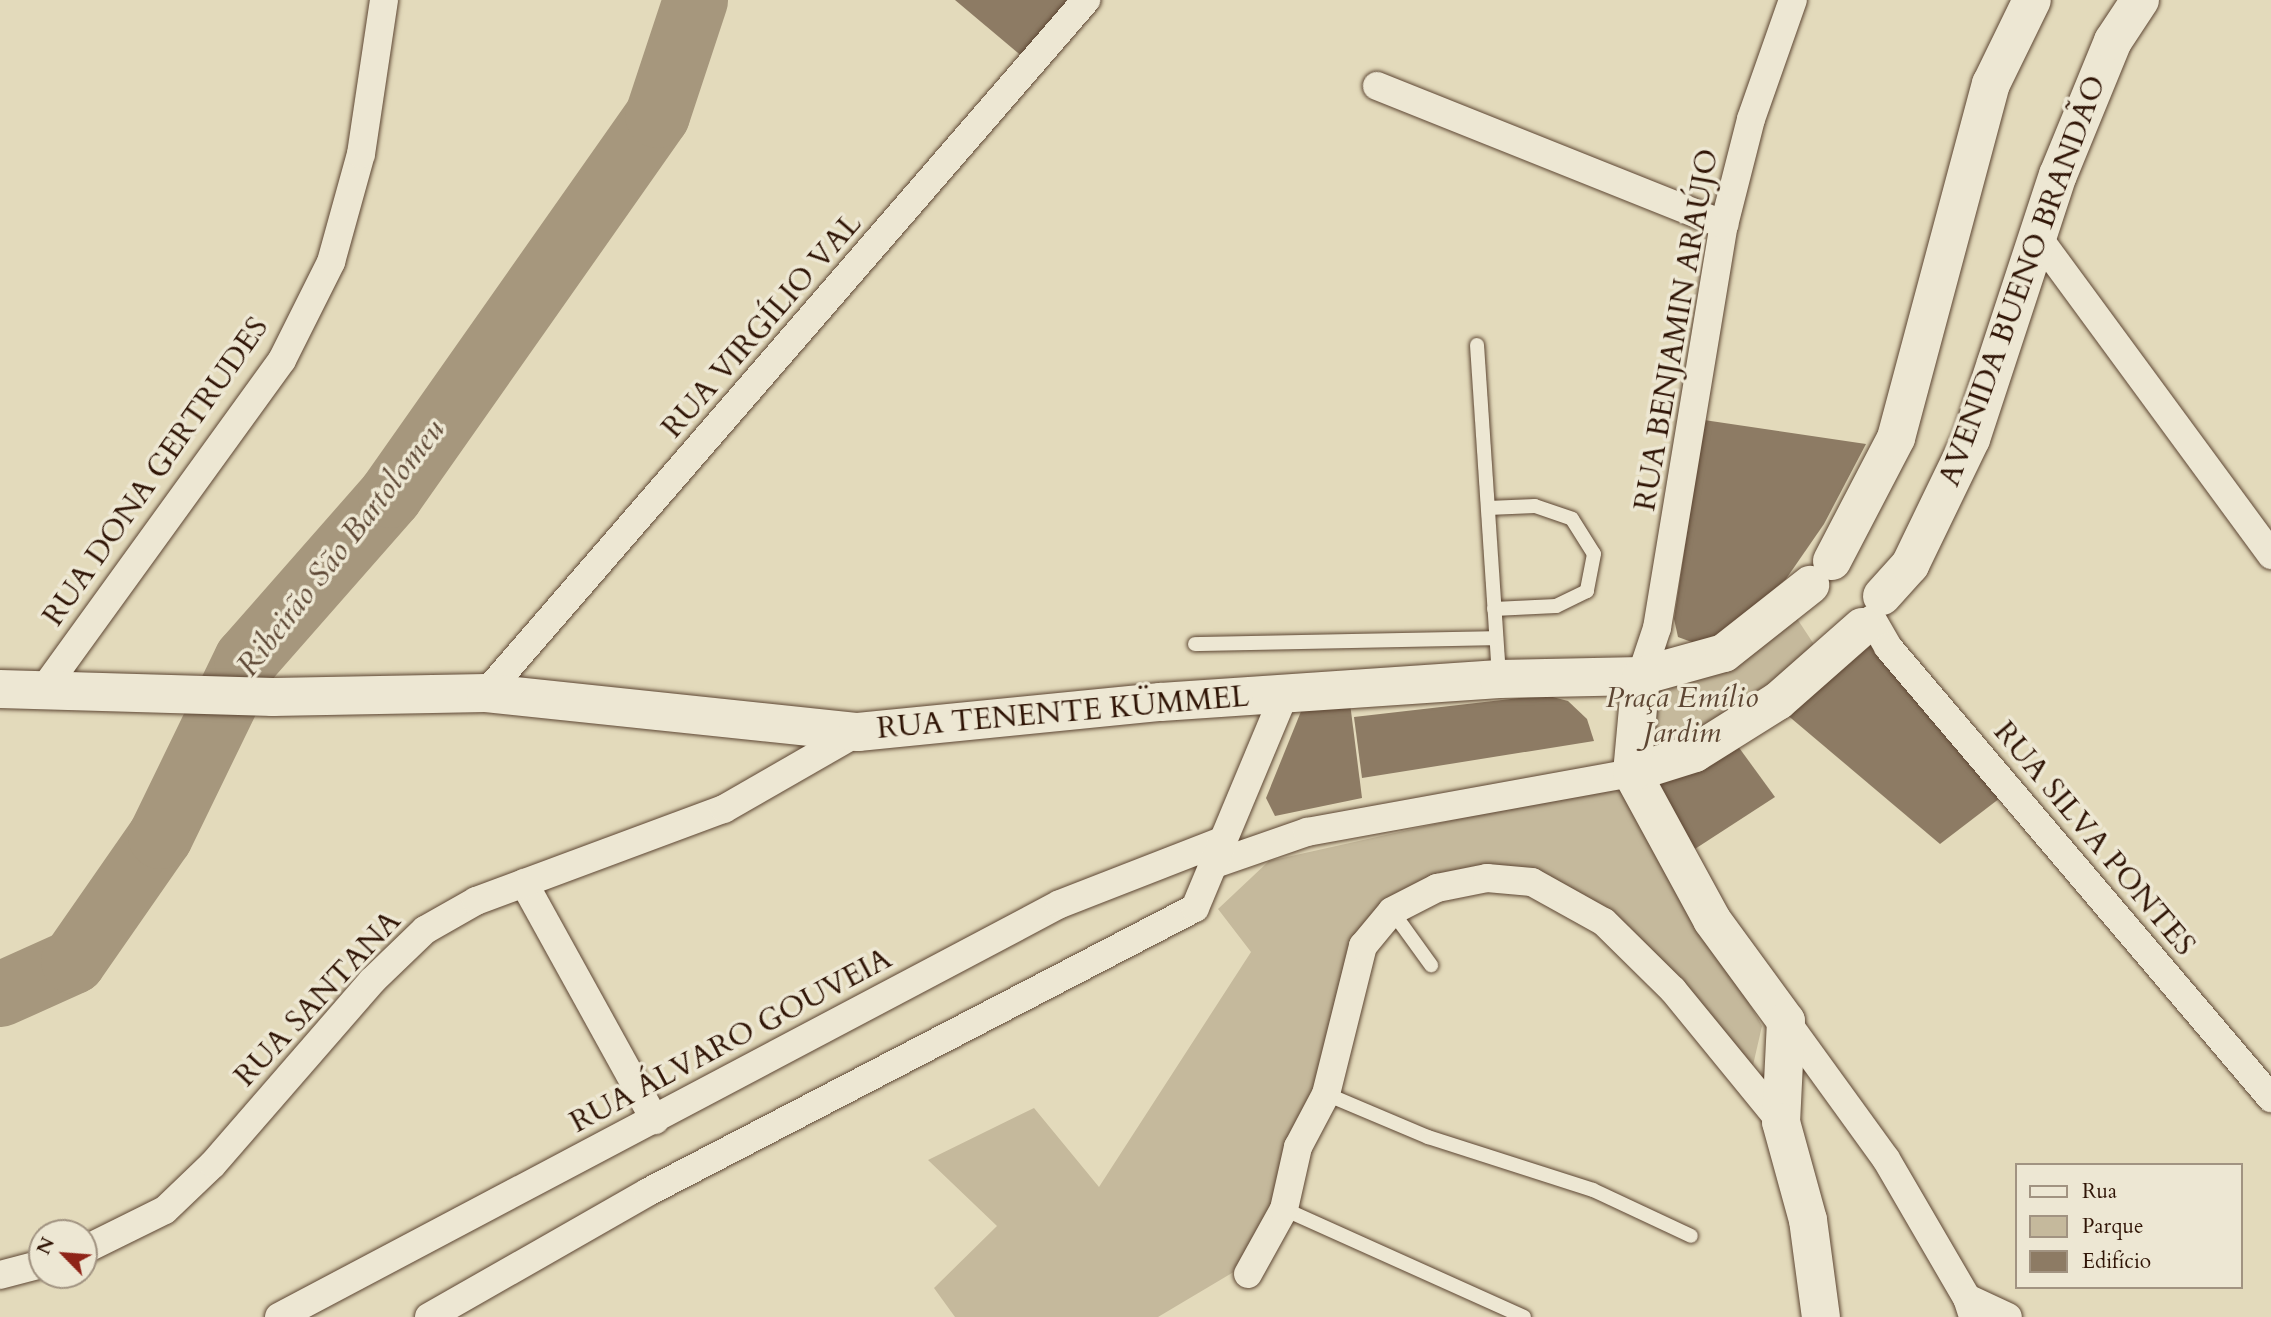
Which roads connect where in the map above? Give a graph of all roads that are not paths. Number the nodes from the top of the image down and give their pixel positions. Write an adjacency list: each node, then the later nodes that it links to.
1 (384, 0): 20 (street, RUA DONA GERTRUDES)
2 (1086, 0): 21 (street, RUA VIRGÍLIO VAL)
3 (1793, 0): 7 (street, RUA BENJAMIN ARAÚJO)
4 (2032, 0): 12 (street)
5 (2140, 0): 8 (street, AVENIDA BUENO BRANDÃO)
6 (1377, 86): 7 (street)
7 (1724, 225): 17 (street, RUA BENJAMIN ARAÚJO)
8 (2040, 240): 11 (street); 14 (street, AVENIDA BUENO BRANDÃO)
9 (1477, 345): 10 (lane)
10 (1488, 508): 13 (lane); 13 (lane)
11 (2271, 555)
12 (1821, 573): 14 (street); 14 (street); 17 (street, RUA TENENTE KÜMMEL)
13 (1494, 609): 15 (lane)
14 (1872, 614): 24 (street, AVENIDA BUENO BRANDÃO); 31 (street, RUA SILVA PONTES)
15 (1496, 638): 16 (lane); 18 (lane)
16 (1195, 644)
17 (1641, 676): 18 (street, RUA TENENTE KÜMMEL); 24 (street)
18 (1499, 679): 22 (street, RUA TENENTE KÜMMEL)
19 (0, 689): 20 (street, RUA TENENTE KÜMMEL)
20 (41, 693): 21 (street, RUA TENENTE KÜMMEL)
21 (486, 693): 23 (street, RUA TENENTE KÜMMEL)
22 (1285, 693): 23 (street, RUA TENENTE KÜMMEL); 25 (street)
23 (858, 732): 26 (street, RUA SANTANA)
24 (1632, 773): 25 (street, RUA ÁLVARO GOUVEIA); 29 (street)
25 (1217, 853): 32 (street, RUA ÁLVARO GOUVEIA); 42 (street)
26 (524, 883): 32 (street); 36 (street, RUA SANTANA)
27 (1392, 911): 28 (lane); 30 (street); 33 (street)
28 (1431, 965)
29 (1786, 1021): 33 (street); 40 (street)
30 (1326, 1094): 34 (street); 35 (lane)
31 (2271, 1098)
32 (655, 1120): 41 (street, RUA ÁLVARO GOUVEIA)
33 (1781, 1122): 44 (street)
34 (1284, 1209): 38 (street); 43 (lane)
35 (1692, 1236)
36 (98, 1243)
37 (28, 1268): 39 (street)
38 (1248, 1274)
39 (0, 1275)
40 (1970, 1308): 45 (street)
41 (279, 1317)
42 (429, 1317)
43 (1524, 1317)
44 (1821, 1317)
45 (2008, 1317)

